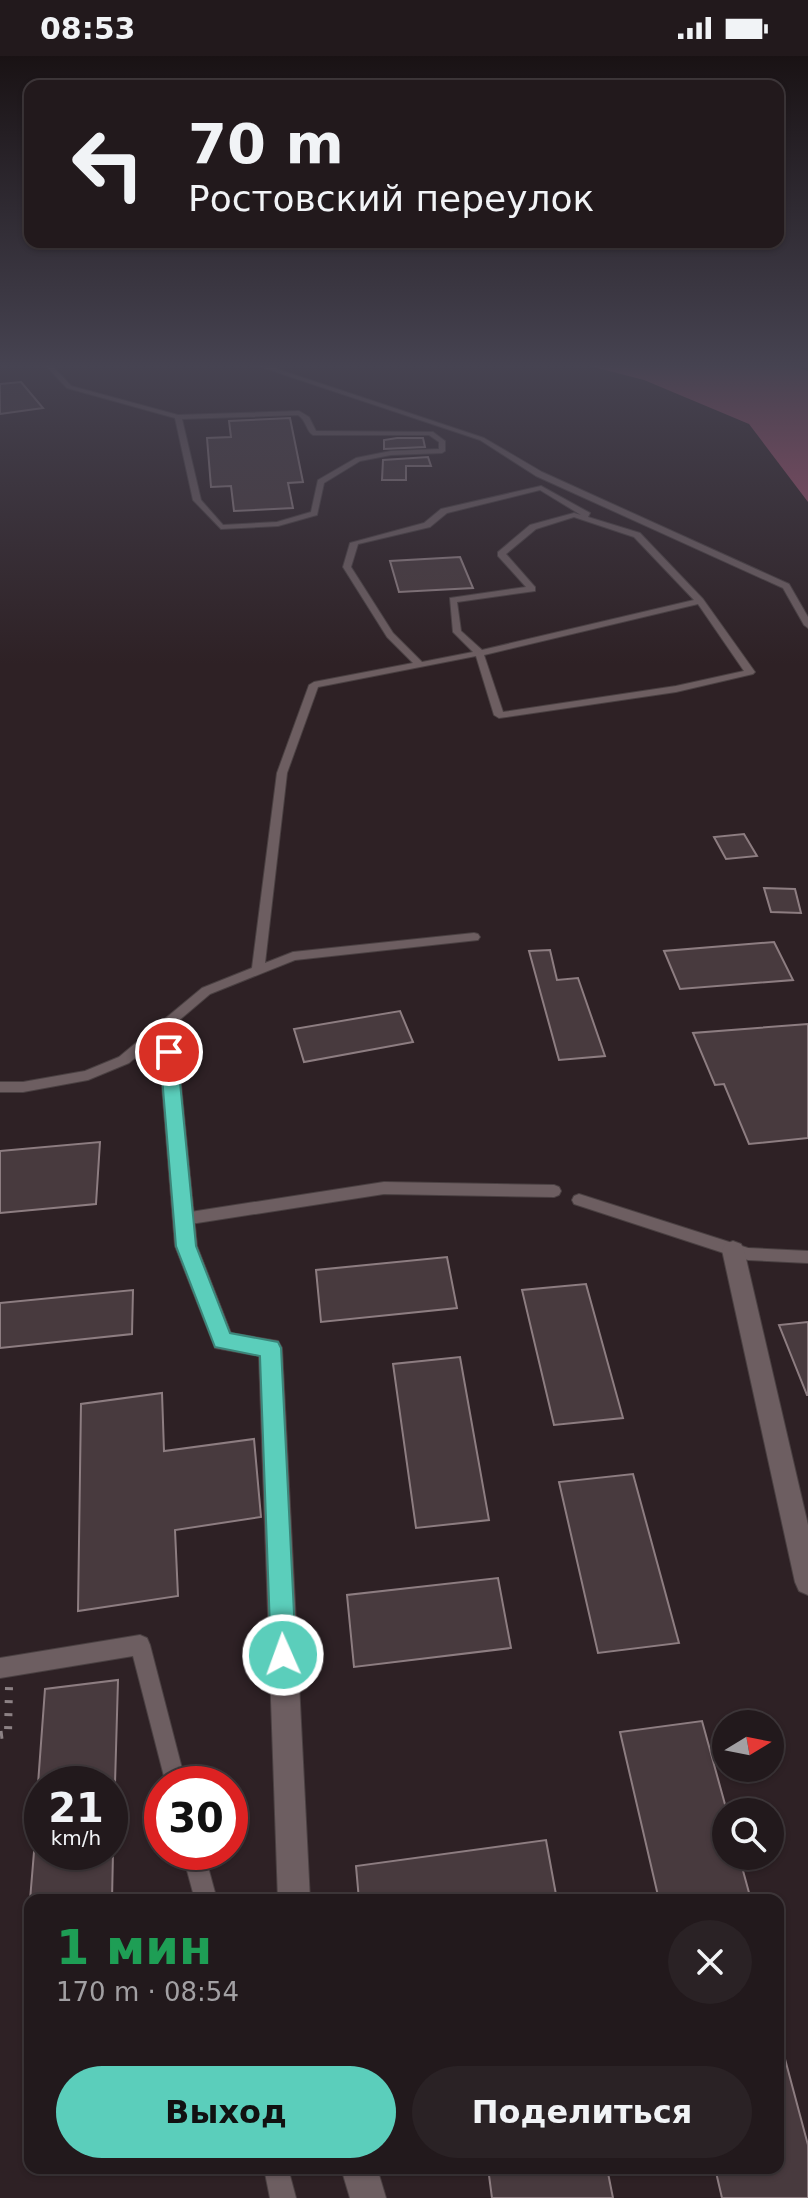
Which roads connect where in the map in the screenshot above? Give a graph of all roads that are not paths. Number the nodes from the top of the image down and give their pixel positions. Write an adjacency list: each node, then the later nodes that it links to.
1 (189, 464): 2 (lane)
2 (350, 464)
3 (523, 464): 6 (lane)
4 (601, 523): 5 (lane); 7 (lane); 8 (lane)
5 (700, 601): 7 (lane); 7 (lane)
6 (808, 625)
7 (479, 652): 8 (lane)
8 (419, 664): 10 (lane)
9 (474, 937): 10 (lane)
10 (258, 970): 11 (lane)
11 (166, 1024): 12 (lane); 15 (street)
12 (0, 1087)
13 (554, 1191): 15 (lane)
14 (579, 1200): 16 (lane)
15 (184, 1219): 23 (street)
16 (733, 1250): 17 (lane); 18 (street)
17 (808, 1257)
18 (808, 1582)
19 (5, 1667): 20 (lane)
20 (171, 1766)
21 (198, 1870): 22 (lane)
22 (204, 1894)
23 (294, 1894)
24 (277, 2174): 26 (lane)
25 (361, 2174): 27 (street)
26 (283, 2198)
27 (368, 2198)

